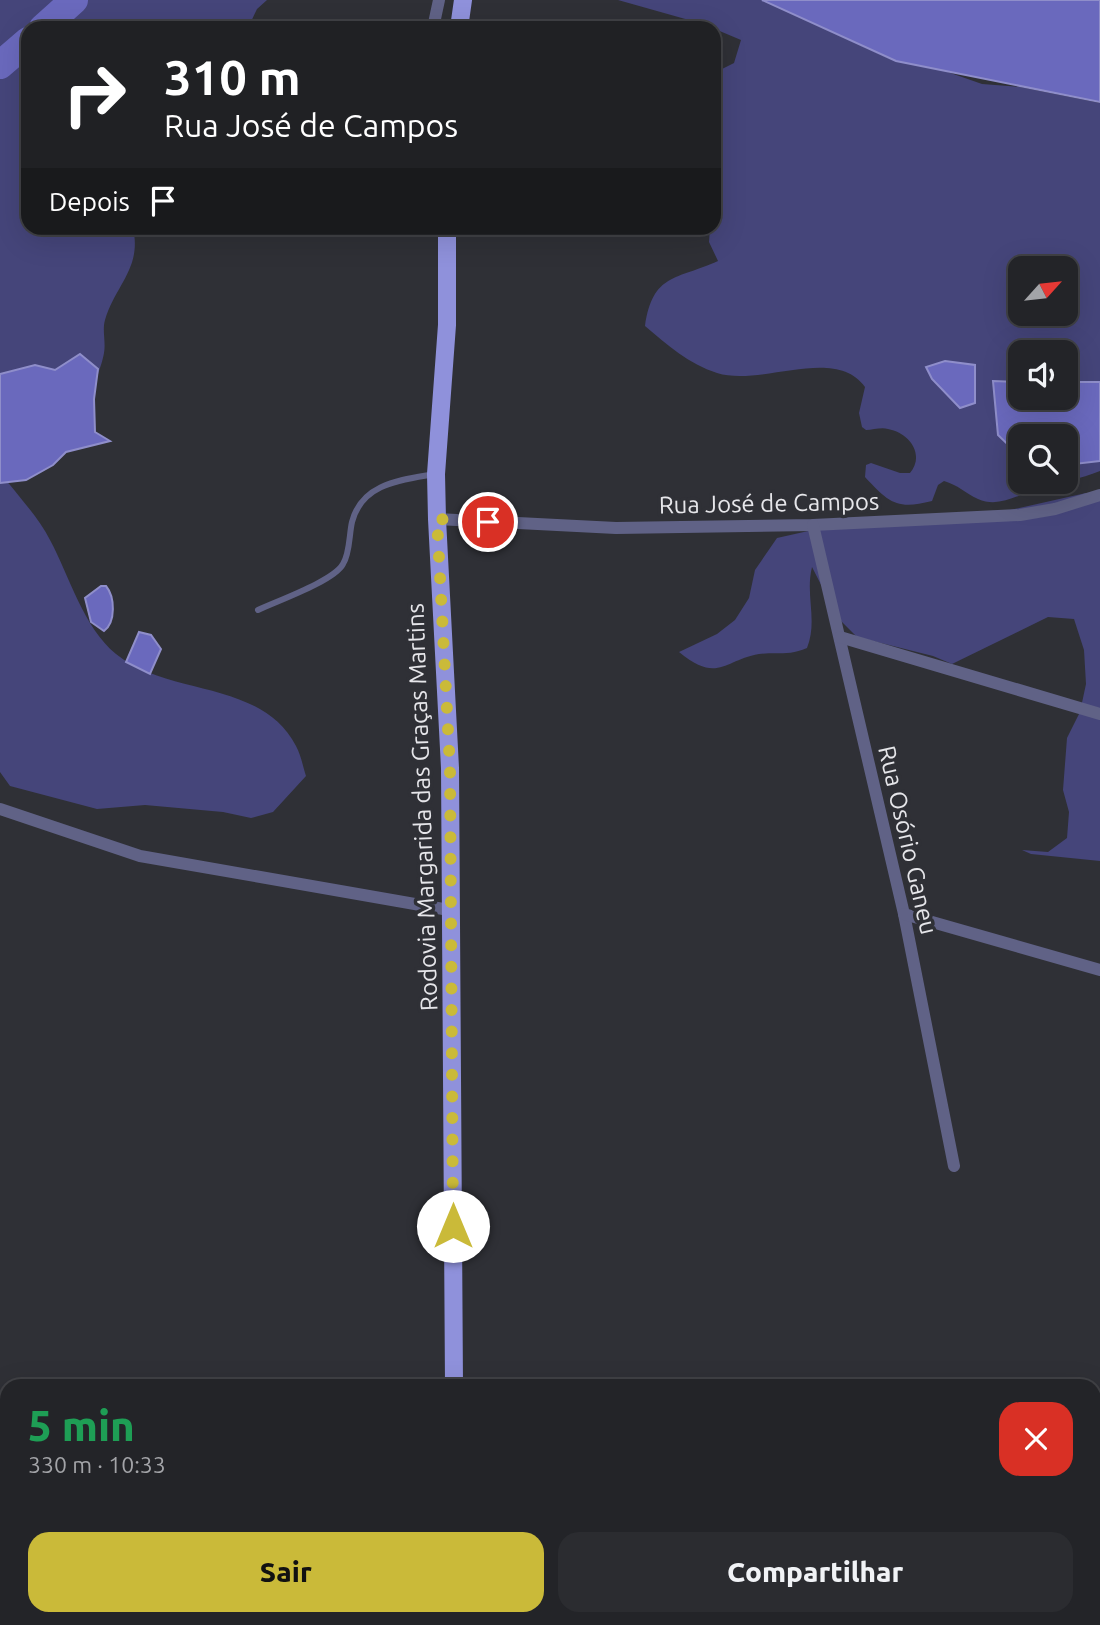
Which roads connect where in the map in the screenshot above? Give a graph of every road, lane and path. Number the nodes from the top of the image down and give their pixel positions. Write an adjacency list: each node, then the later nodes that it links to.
1 (463, 0): 2 (main road)
2 (460, 21)
3 (447, 235): 4 (main road, Rodovia Margarida das Graças Martins)
4 (436, 474): 6 (main road, Rodovia Margarida das Graças Martins); 8 (lane)
5 (1100, 495): 7 (street, Rua José de Campos)
6 (437, 519): 7 (street, Rua José de Campos); 12 (main road, Rodovia Margarida das Graças Martins)
7 (813, 525): 9 (street, Rua Osório Ganeu)
8 (258, 610)
9 (840, 637): 10 (street); 13 (street, Rua Osório Ganeu)
10 (1100, 714)
11 (0, 809): 12 (street)
12 (449, 910): 16 (main road, Rodovia Margarida das Graças Martins)
13 (904, 914): 14 (street); 15 (street, Rua Osório Ganeu)
14 (1100, 970)
15 (954, 1166)
16 (454, 1379)

